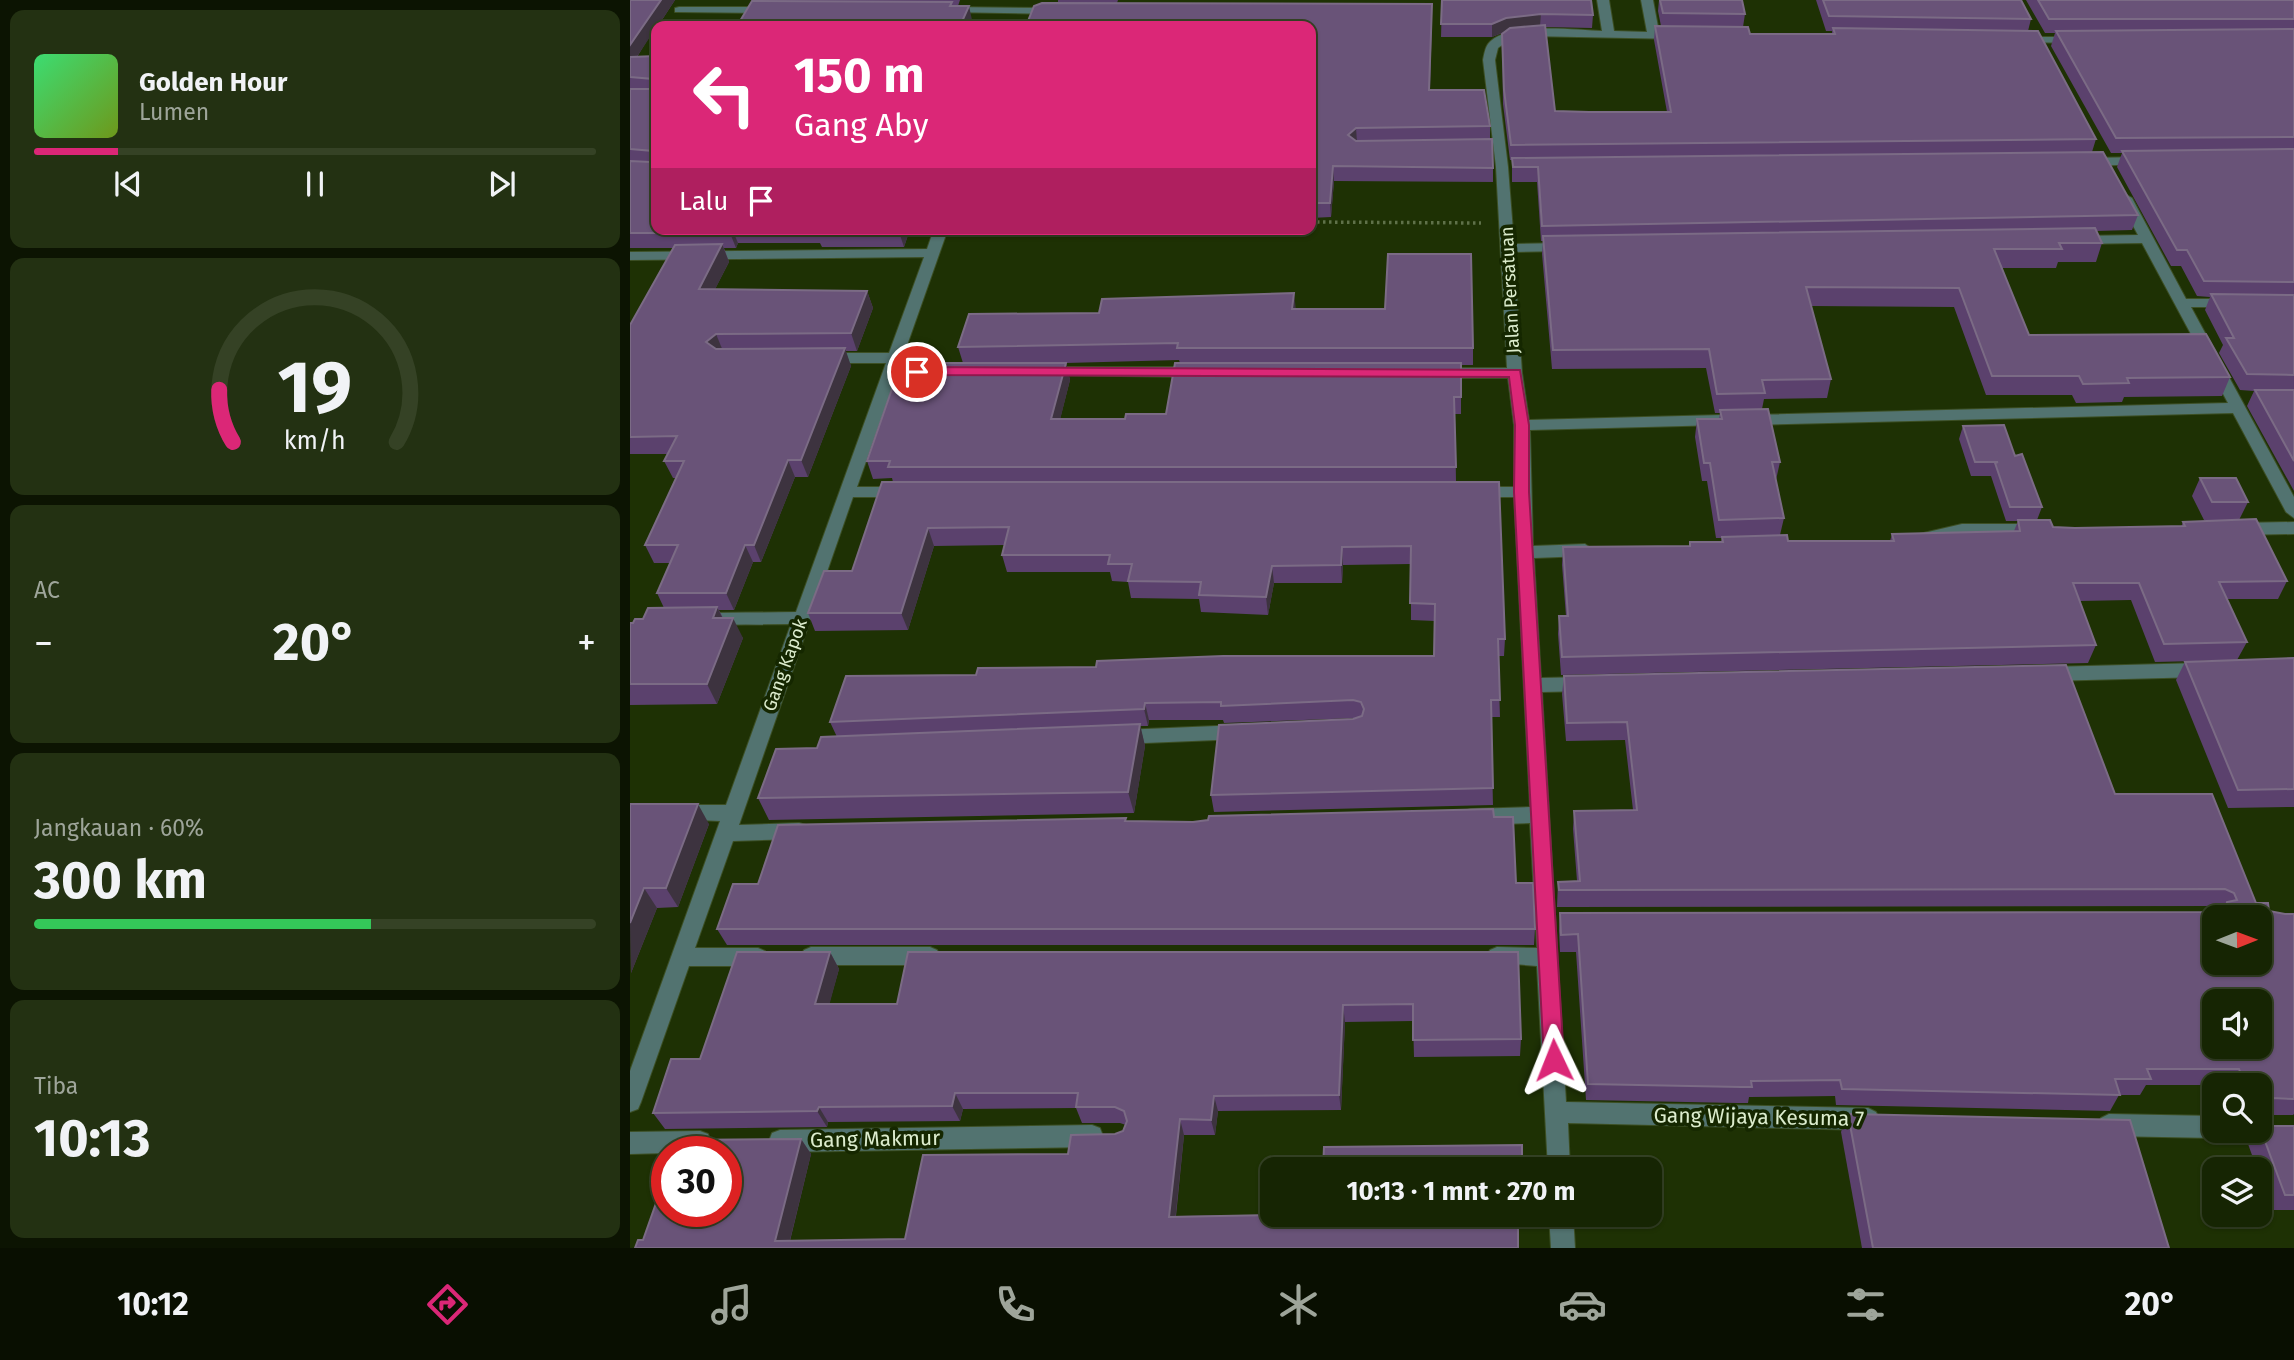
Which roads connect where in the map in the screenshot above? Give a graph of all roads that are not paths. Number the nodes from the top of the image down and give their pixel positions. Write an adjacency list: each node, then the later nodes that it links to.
1 (1603, 0): 9 (street)
2 (1647, 0): 10 (street)
3 (1019, 5): 6 (street); 7 (street)
4 (679, 10): 5 (street)
5 (789, 10)
6 (940, 10)
7 (1073, 11)
8 (2029, 20): 14 (street)
9 (1609, 36): 10 (street, Jalan Persatuan); 22 (street, Jalan Persatuan)
10 (1654, 36): 11 (street, Jalan Persatuan)
11 (1696, 36)
12 (1998, 40): 14 (street)
13 (2093, 40): 14 (street)
14 (2043, 46)
15 (2159, 161): 17 (street)
16 (2078, 162): 17 (street)
17 (2108, 167): 19 (street)
18 (939, 235): 23 (street, Gang Kapok)
19 (2147, 239): 20 (street); 25 (street)
20 (2064, 240)
21 (1577, 247): 22 (street)
22 (1507, 248): 32 (street, Jalan Persatuan)
23 (932, 253): 24 (street); 28 (street, Gang Kapok)
24 (630, 256)
25 (2183, 303): 26 (street); 34 (street)
26 (2238, 303)
27 (815, 358): 28 (street)
28 (896, 367): 36 (street, Gang Kapok)
29 (1029, 372): 30 (street)
30 (1209, 372)
31 (1418, 372): 32 (street)
32 (1515, 373): 35 (street, Jalan Persatuan)
33 (2257, 398): 34 (street)
34 (2235, 403): 35 (street); 40 (street)
35 (1522, 425): 39 (street, Jalan Persatuan)
36 (847, 492): 37 (street); 47 (street, Gang Kapok)
37 (916, 492)
38 (1453, 492): 39 (street)
39 (1522, 492): 46 (street, Jalan Persatuan)
40 (2294, 512)
41 (2294, 528): 42 (street)
42 (2220, 529)
43 (2057, 530): 44 (street)
44 (1902, 541)
45 (1609, 550): 46 (street)
46 (1525, 552): 52 (street, Jalan Persatuan)
47 (802, 618): 48 (street); 56 (street, Gang Kapok)
48 (696, 619)
49 (2225, 670): 50 (street)
50 (2031, 674)
51 (1603, 683): 52 (street)
52 (1534, 685): 59 (street, Jalan Persatuan)
53 (1256, 731): 54 (street)
54 (1103, 738)
55 (782, 752): 56 (street)
56 (754, 754): 58 (street, Gang Kapok)
57 (656, 813): 58 (street)
58 (732, 813): 62 (street, Gang Kapok)
59 (1541, 815): 60 (street); 66 (street, Jalan Persatuan)
60 (1444, 817)
61 (822, 831): 62 (street)
62 (726, 833): 65 (street, Gang Kapok)
63 (954, 956): 65 (street)
64 (1479, 956): 66 (street)
65 (681, 957): 67 (street, Gang Kapok)
66 (1549, 957): 68 (street, Jalan Persatuan)
67 (630, 1102)
68 (1556, 1112): 69 (street, Gang Wijaya Kesuma 7); 76 (street, Jalan Persatuan)
69 (1892, 1120)
70 (2088, 1124): 71 (street)
71 (2202, 1127)
72 (1119, 1136): 73 (street, Gang Makmur)
73 (756, 1141)
74 (630, 1143): 75 (street)
75 (651, 1143)
76 (1558, 1157)
77 (1562, 1227): 78 (street)
78 (1563, 1248)

